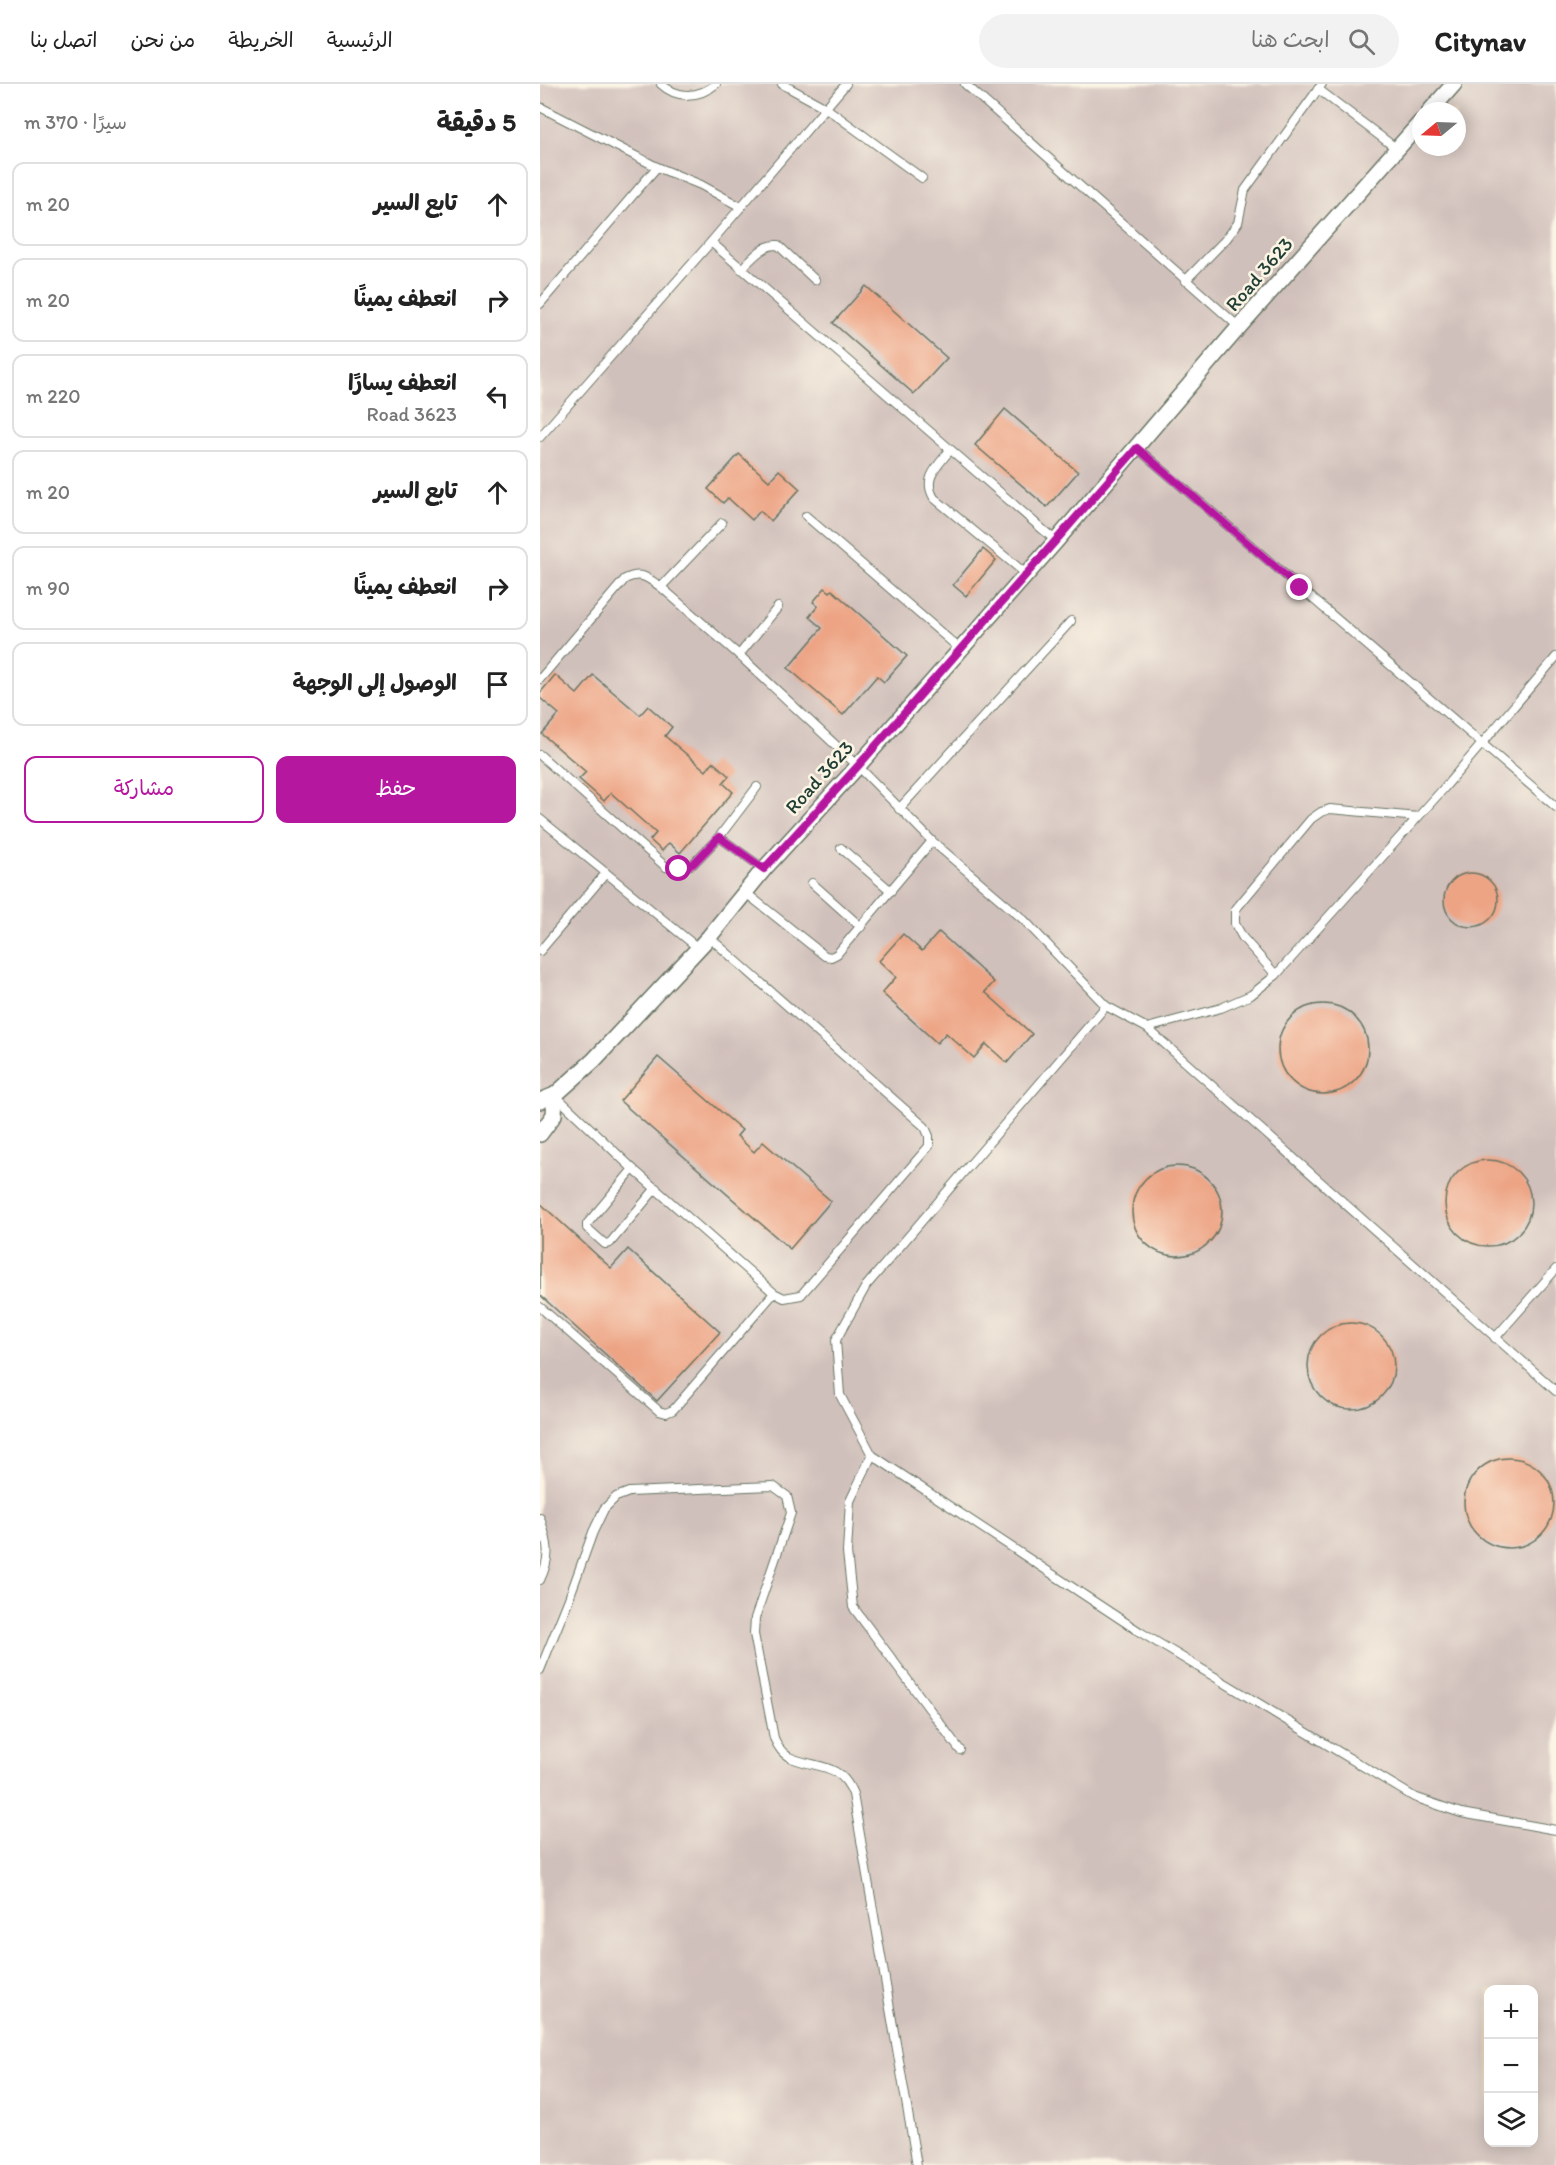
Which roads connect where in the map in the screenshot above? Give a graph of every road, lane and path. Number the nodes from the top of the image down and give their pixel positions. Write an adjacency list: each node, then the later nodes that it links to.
1 (661, 84): 2 (lane)
2 (716, 84)
3 (782, 84): 10 (lane)
4 (846, 84): 10 (lane)
5 (965, 84): 19 (lane)
6 (1454, 84): 8 (street)
7 (1320, 86): 12 (lane); 19 (lane)
8 (1438, 102)
9 (540, 107): 13 (lane)
10 (826, 108): 14 (lane); 15 (lane)
11 (1412, 132): 12 (street, Road 3623)
12 (1397, 148): 21 (street, Road 3623)
13 (657, 166): 15 (lane); 20 (lane)
14 (922, 178)
15 (741, 207): 16 (lane)
16 (711, 242): 17 (lane); 22 (lane)
17 (741, 269): 18 (lane); 23 (lane)
18 (815, 280)
19 (1185, 281): 21 (lane)
20 (540, 304)
21 (1239, 327): 24 (street, Road 3623)
22 (540, 437)
23 (950, 450): 27 (lane); 28 (lane)
24 (1134, 452): 27 (street, Road 3623); 36 (lane)
25 (806, 516): 32 (lane)
26 (722, 523): 29 (lane)
27 (1056, 541): 28 (street, Road 3623)
28 (1026, 573): 32 (street, Road 3623)
29 (661, 587): 33 (lane); 35 (lane)
30 (778, 607): 33 (lane)
31 (1071, 621): 41 (lane)
32 (960, 650): 38 (street, Road 3623)
33 (739, 655): 38 (lane)
34 (1556, 657): 36 (lane)
35 (540, 679)
36 (1480, 746): 40 (lane); 42 (lane)
37 (540, 755): 44 (lane)
38 (858, 766): 41 (lane); 47 (street, Road 3623)
39 (758, 787): 44 (lane)
40 (1556, 807)
41 (899, 809): 45 (lane)
42 (1418, 817): 56 (lane); 56 (lane)
43 (540, 819): 48 (lane)
44 (719, 837): 47 (lane)
45 (932, 841): 50 (lane); 57 (lane)
46 (842, 848): 50 (lane)
47 (764, 869): 51 (street, Road 3623)
48 (606, 873): 54 (lane); 55 (lane)
49 (812, 883): 52 (lane)
50 (891, 891): 52 (lane)
51 (746, 893): 52 (lane); 53 (street, Road 3623)
52 (861, 927)
53 (709, 937): 54 (street, Road 3623); 65 (lane)
54 (698, 948): 59 (street, Road 3623)
55 (540, 951)
56 (1276, 975): 58 (lane)
57 (1106, 1006): 58 (lane); 69 (lane)
58 (1147, 1028): 67 (lane)
59 (555, 1095): 60 (street, Road 3623); 61 (street); 62 (lane)
60 (540, 1101)
61 (540, 1134)
62 (633, 1169): 63 (lane); 63 (lane)
63 (656, 1188): 65 (lane)
64 (1556, 1269): 67 (lane)
65 (774, 1293): 66 (lane)
66 (540, 1308)
67 (1495, 1338): 68 (lane)
68 (1556, 1391)
69 (872, 1455): 73 (lane); 74 (lane)
70 (540, 1518): 71 (lane)
71 (540, 1580)
72 (540, 1670): 75 (lane)
73 (960, 1750)
74 (1556, 1830)
75 (917, 2165)

